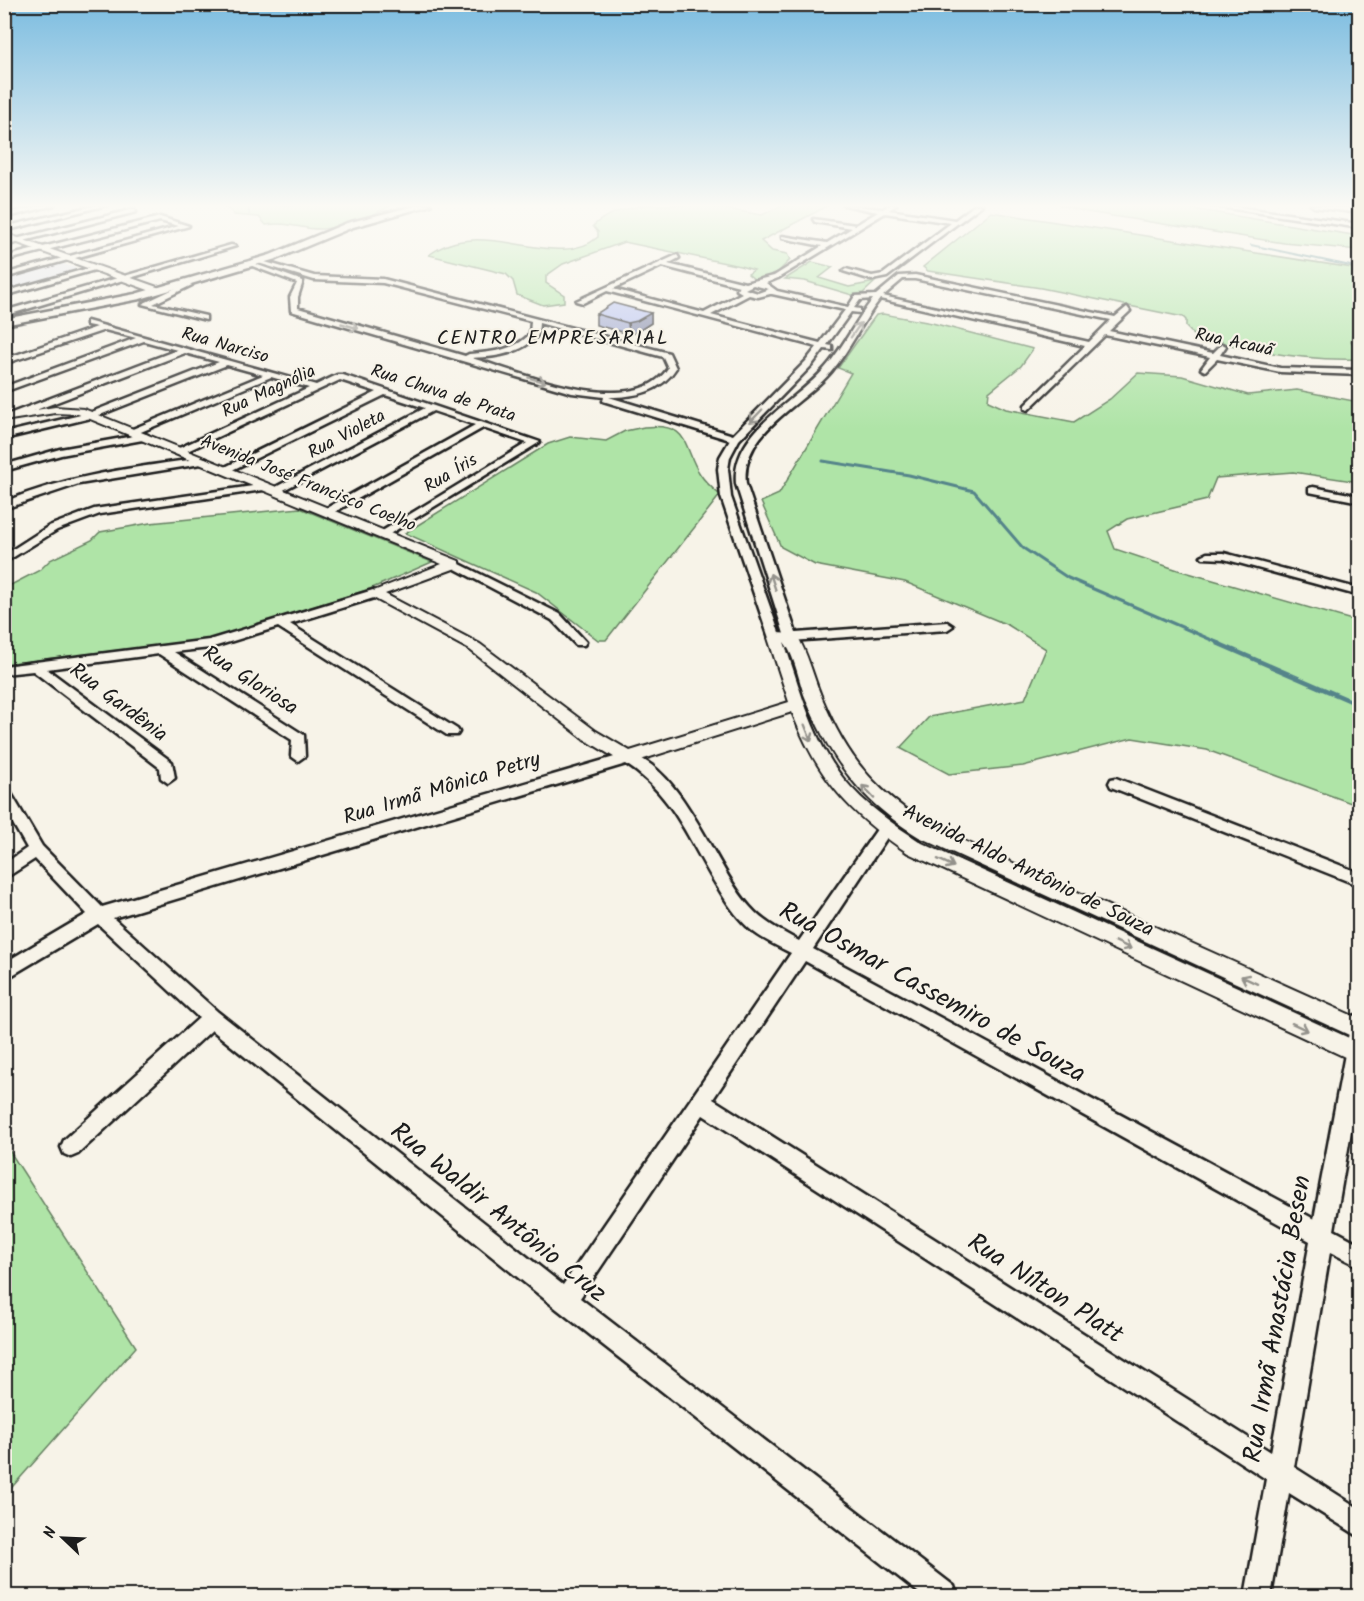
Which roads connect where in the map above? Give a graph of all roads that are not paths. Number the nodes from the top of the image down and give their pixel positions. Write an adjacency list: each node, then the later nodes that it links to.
1 (55, 280): 21 (street)
2 (118, 280): 27 (street)
3 (129, 280): 20 (street)
4 (195, 280): 15 (main road)
5 (295, 280): 14 (street)
6 (308, 280): 14 (street)
7 (353, 280): 30 (street)
8 (627, 280): 17 (street)
9 (715, 280): 18 (street)
10 (768, 280): 16 (street)
11 (775, 280): 19 (street)
12 (900, 280): 22 (street)
13 (918, 280): 31 (street)
14 (301, 282): 43 (street, one-way to 43)
15 (183, 283): 20 (main road); 29 (street)
16 (759, 283): 18 (street); 19 (street)
17 (606, 289): 23 (street); 28 (street)
18 (746, 289): 19 (street); 28 (street)
19 (772, 289): 24 (street)
20 (157, 290): 32 (main road)
21 (4, 294)
22 (879, 297): 24 (street); 26 (street); 37 (street)
23 (580, 301)
24 (850, 309): 26 (street); 38 (street)
25 (1127, 309): 31 (street)
26 (868, 313): 41 (street, one-way to 26)
27 (4, 314)
28 (705, 315): 38 (street)
29 (203, 318)
30 (534, 320): 43 (street); 53 (street)
31 (1116, 320): 35 (street)
32 (4, 322)
33 (90, 323): 34 (street, Rua Narciso)
34 (105, 327): 36 (street, Rua Narciso); 44 (street)
35 (1104, 332): 37 (street); 42 (street, Rua Acauã)
36 (144, 338): 40 (street, Rua Narciso); 51 (street)
37 (1091, 345): 57 (street)
38 (822, 346): 41 (street); 55 (street)
39 (1222, 346): 42 (street)
40 (185, 350): 45 (street, Rua Narciso); 61 (street)
41 (842, 351): 56 (street)
42 (1215, 356): 46 (street); 47 (street, Rua Acauã)
43 (457, 357): 54 (street, one-way to 54)
44 (4, 362)
45 (227, 362): 48 (street, Rua Narciso); 60 (street)
46 (1205, 369)
47 (1359, 373)
48 (272, 374): 50 (street, Rua Narciso); 63 (street)
49 (340, 377): 50 (street, Rua Magnólia); 52 (street, Rua Chuva de Prata)
50 (318, 388): 67 (street, Rua Magnólia)
51 (4, 390)
52 (384, 392): 58 (street, Rua Chuva de Prata); 72 (street)
53 (637, 392): 54 (street); 59 (street)
54 (584, 393): 59 (street)
55 (774, 399): 56 (street); 65 (street, one-way to 65)
56 (791, 403): 71 (street)
57 (1028, 407)
58 (432, 408): 62 (street, Rua Chuva de Prata); 73 (street, Rua Violeta)
59 (649, 411): 65 (street)
60 (92, 415): 61 (street, Avenida José Francisco Coelho); 63 (street, Avenida José Francisco Coelho); 64 (street)
61 (8, 417)
62 (483, 424): 66 (street, Rua Chuva de Prata); 77 (street)
63 (139, 434): 67 (street, Avenida José Francisco Coelho); 69 (street)
64 (4, 436)
65 (735, 439): 70 (street)
66 (535, 442): 78 (street, Rua Íris)
67 (180, 451): 68 (street, Avenida José Francisco Coelho)
68 (204, 461): 72 (street, Avenida José Francisco Coelho); 76 (street)
69 (4, 468)
70 (723, 469): 71 (street); 86 (street, Avenida Aldo Antônio de Souza)
71 (740, 469): 86 (street, Avenida Aldo Antônio de Souza, one-way to 71)
72 (226, 470): 73 (street, Avenida José Francisco Coelho)
73 (271, 489): 77 (street, Avenida José Francisco Coelho); 80 (street, Rua Violeta)
74 (1313, 490): 75 (street)
75 (1359, 499)
76 (4, 506)
77 (327, 512): 78 (street, Avenida José Francisco Coelho)
78 (383, 535): 81 (street, Avenida José Francisco Coelho)
79 (1207, 556): 82 (street)
80 (4, 560)
81 (454, 564): 83 (street); 87 (street, Avenida José Francisco Coelho)
82 (1359, 593)
83 (372, 594): 84 (street); 94 (street, Rua Osmar Cassemiro de Souza)
84 (282, 624): 88 (street); 92 (street)
85 (947, 626): 86 (street)
86 (783, 638): 91 (street, Avenida Aldo Antônio de Souza); 106 (street, Avenida Aldo Antônio de Souza, one-way to 86)
87 (580, 642)
88 (163, 651): 89 (street); 93 (street, Rua Gloriosa)
89 (34, 666): 90 (street); 95 (street, Rua Gardênia)
90 (4, 670)
91 (798, 705): 94 (street, Rua Irmã Mônica Petry); 98 (street, Avenida Aldo Antônio de Souza, one-way to 98)
92 (452, 732)
93 (298, 756)
94 (628, 758): 102 (street, Rua Irmã Mônica Petry); 103 (street, Rua Osmar Cassemiro de Souza)
95 (168, 778)
96 (1116, 783): 101 (street)
97 (4, 794): 99 (street, Rua Waldir Antônio Cruz)
98 (885, 829): 103 (street); 106 (street, Avenida Aldo Antônio de Souza, one-way to 106)
99 (36, 850): 100 (street); 102 (street, Rua Waldir Antônio Cruz)
100 (4, 873)
101 (1359, 880)
102 (99, 915): 104 (street, Rua Irmã Mônica Petry); 105 (street, Rua Waldir Antônio Cruz)
103 (802, 952): 107 (street); 109 (street, Rua Osmar Cassemiro de Souza)
104 (4, 972)
105 (212, 1018): 108 (street); 111 (street, Rua Waldir Antônio Cruz)
106 (1358, 1038): 109 (street, Rua Irmã Anastácia Besen)
107 (700, 1102): 111 (street); 112 (street, Rua Nílton Platt)
108 (70, 1147)
109 (1322, 1236): 110 (street, Rua Osmar Cassemiro de Souza); 112 (street, Rua Irmã Anastácia Besen)
110 (1359, 1256)
111 (565, 1301): 114 (street, Rua Waldir Antônio Cruz)
112 (1280, 1473): 113 (street, Rua Nílton Platt); 115 (street, Rua Irmã Anastácia Besen)
113 (1359, 1524)
114 (944, 1596)
115 (1258, 1596)

